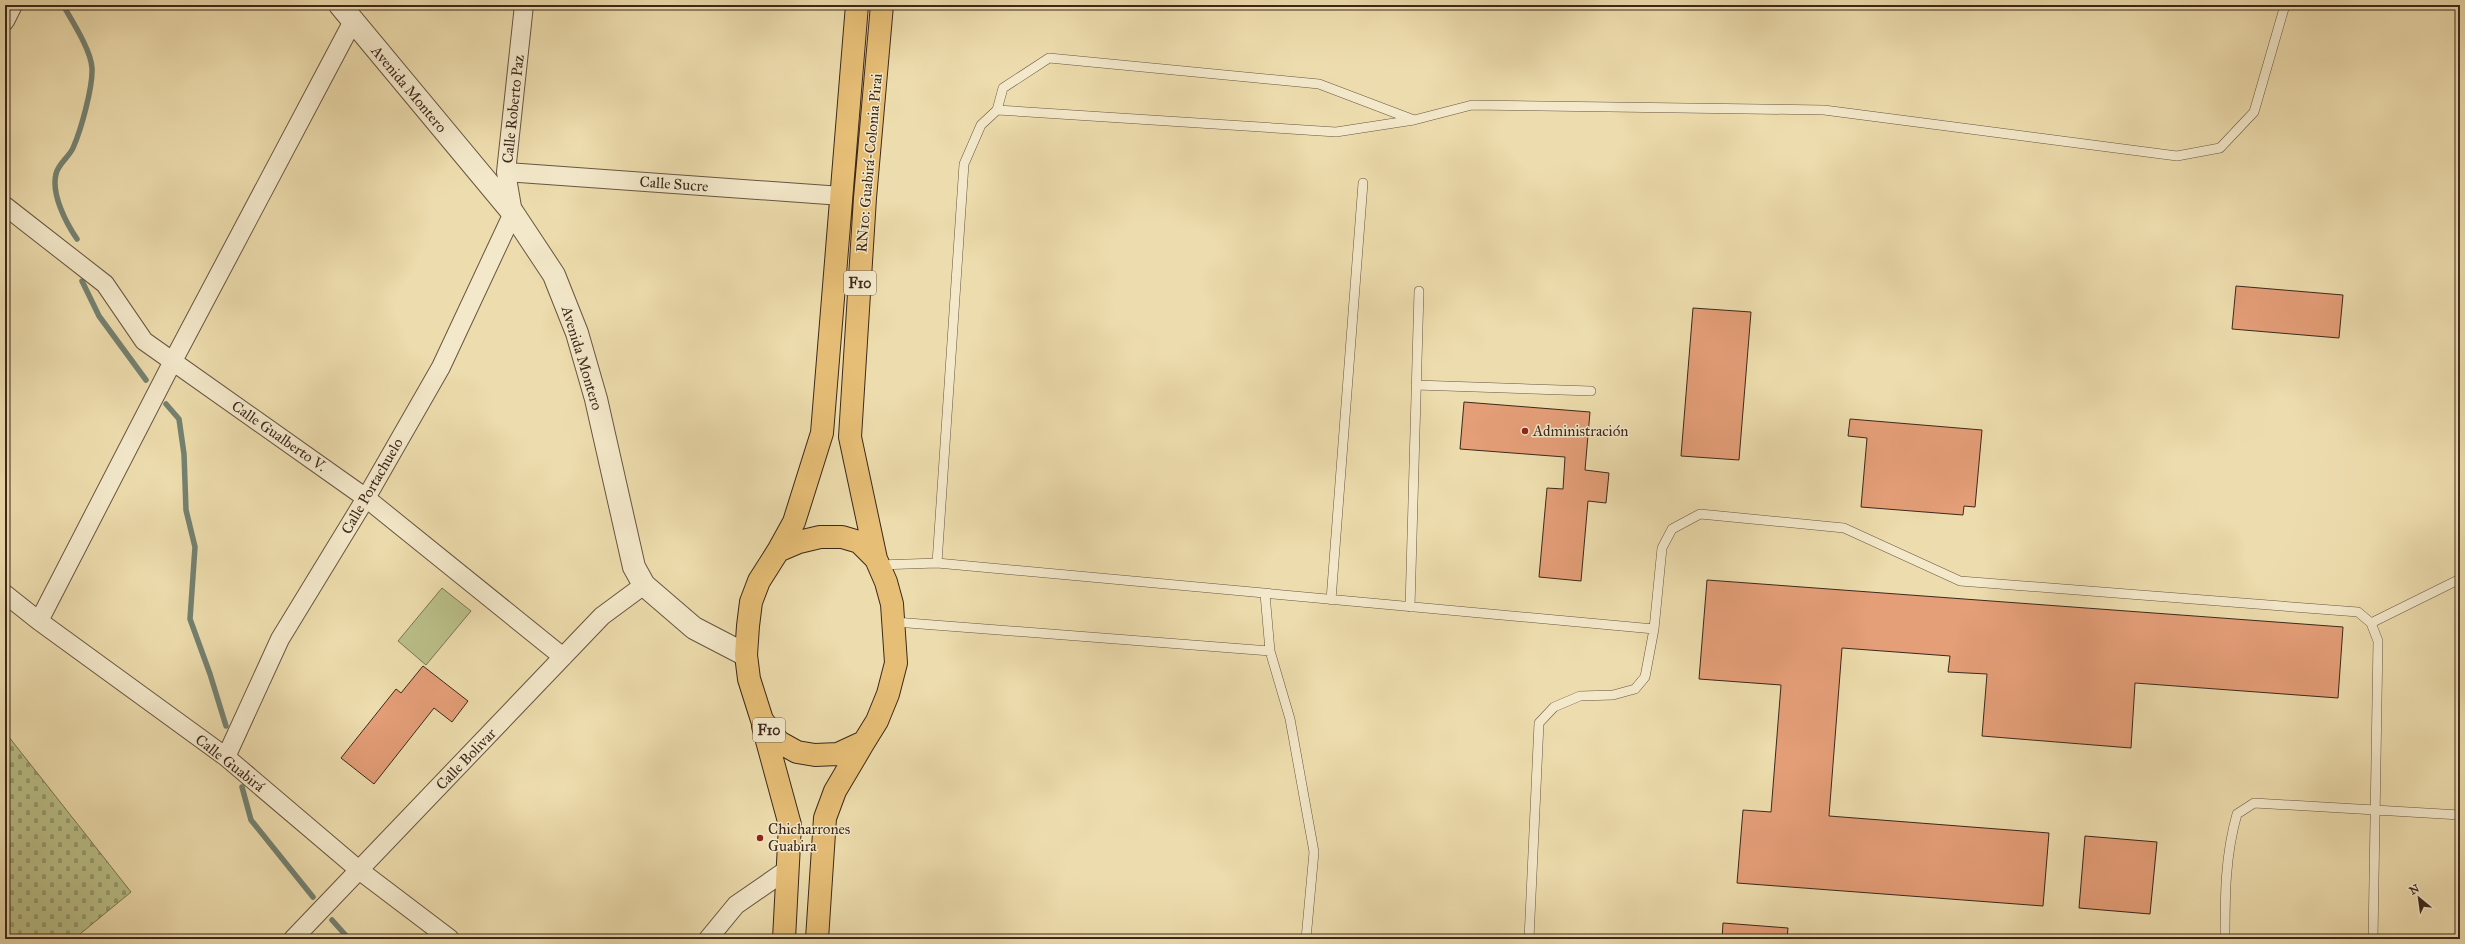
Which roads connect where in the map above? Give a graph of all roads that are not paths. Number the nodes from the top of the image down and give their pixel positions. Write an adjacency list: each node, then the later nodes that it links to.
1 (13, 5): 7 (street)
2 (524, 5): 10 (street, Calle Roberto Paz)
3 (857, 5): 12 (highway, RN10: Guabirá-Colonia Pirai / F10)
4 (882, 5): 21 (highway, RN10: Guabirá-Colonia Pirai / F10)
5 (2285, 5): 9 (lane)
6 (346, 13): 14 (street, Avenida Montero); 16 (street)
7 (5, 21)
8 (997, 110): 9 (lane); 9 (lane); 22 (lane)
9 (1414, 120)
10 (506, 172): 12 (street, Calle Sucre); 14 (street, Calle Roberto Paz)
11 (1363, 183): 27 (lane)
12 (842, 196): 20 (highway, RN10: Guabirá-Colonia Pirai / F10)
13 (5, 206): 16 (street, Calle Gualberto V.)
14 (513, 213): 19 (street, Calle Portachuelo); 24 (street, Avenida Montero)
15 (1419, 291): 17 (lane)
16 (173, 361): 19 (street, Calle Gualberto V.); 29 (street)
17 (1416, 385): 18 (lane); 28 (lane)
18 (1592, 391)
19 (366, 498): 35 (street, Calle Gualberto V.); 38 (street, Calle Portachuelo)
20 (778, 551): 21 (highway, F10); 34 (highway, F10)
21 (877, 562): 22 (lane); 30 (highway, F10)
22 (937, 563): 26 (lane)
23 (2460, 579): 31 (lane)
24 (644, 585): 34 (street, Avenida Montero); 35 (street, Calle Bolivar)
25 (5, 594): 29 (street, Calle Guabirá)
26 (1265, 594): 27 (lane); 33 (lane)
27 (1331, 600): 28 (lane)
28 (1410, 607): 32 (lane)
29 (38, 621): 38 (street, Calle Guabirá)
30 (895, 622): 33 (lane); 37 (highway, F10)
31 (2371, 623): 32 (lane); 39 (lane)
32 (1654, 630): 49 (lane)
33 (1270, 651): 48 (lane)
34 (746, 655): 36 (highway, F10)
35 (563, 657): 42 (street, Calle Bolivar)
36 (762, 720): 37 (highway, F10); 41 (highway, F10)
37 (864, 742): 47 (highway, F10)
38 (226, 757): 42 (street, Calle Guabirá)
39 (2375, 810): 40 (lane); 50 (lane); 51 (lane)
40 (2460, 815)
41 (788, 869): 45 (street); 46 (highway, F10)
42 (360, 870): 43 (street, Calle Bolivar); 44 (street, Calle Guabirá)
43 (293, 939)
44 (450, 939)
45 (708, 939)
46 (784, 939)
47 (817, 939)
48 (1306, 939)
49 (1529, 939)
50 (2225, 939)
51 (2373, 939)

